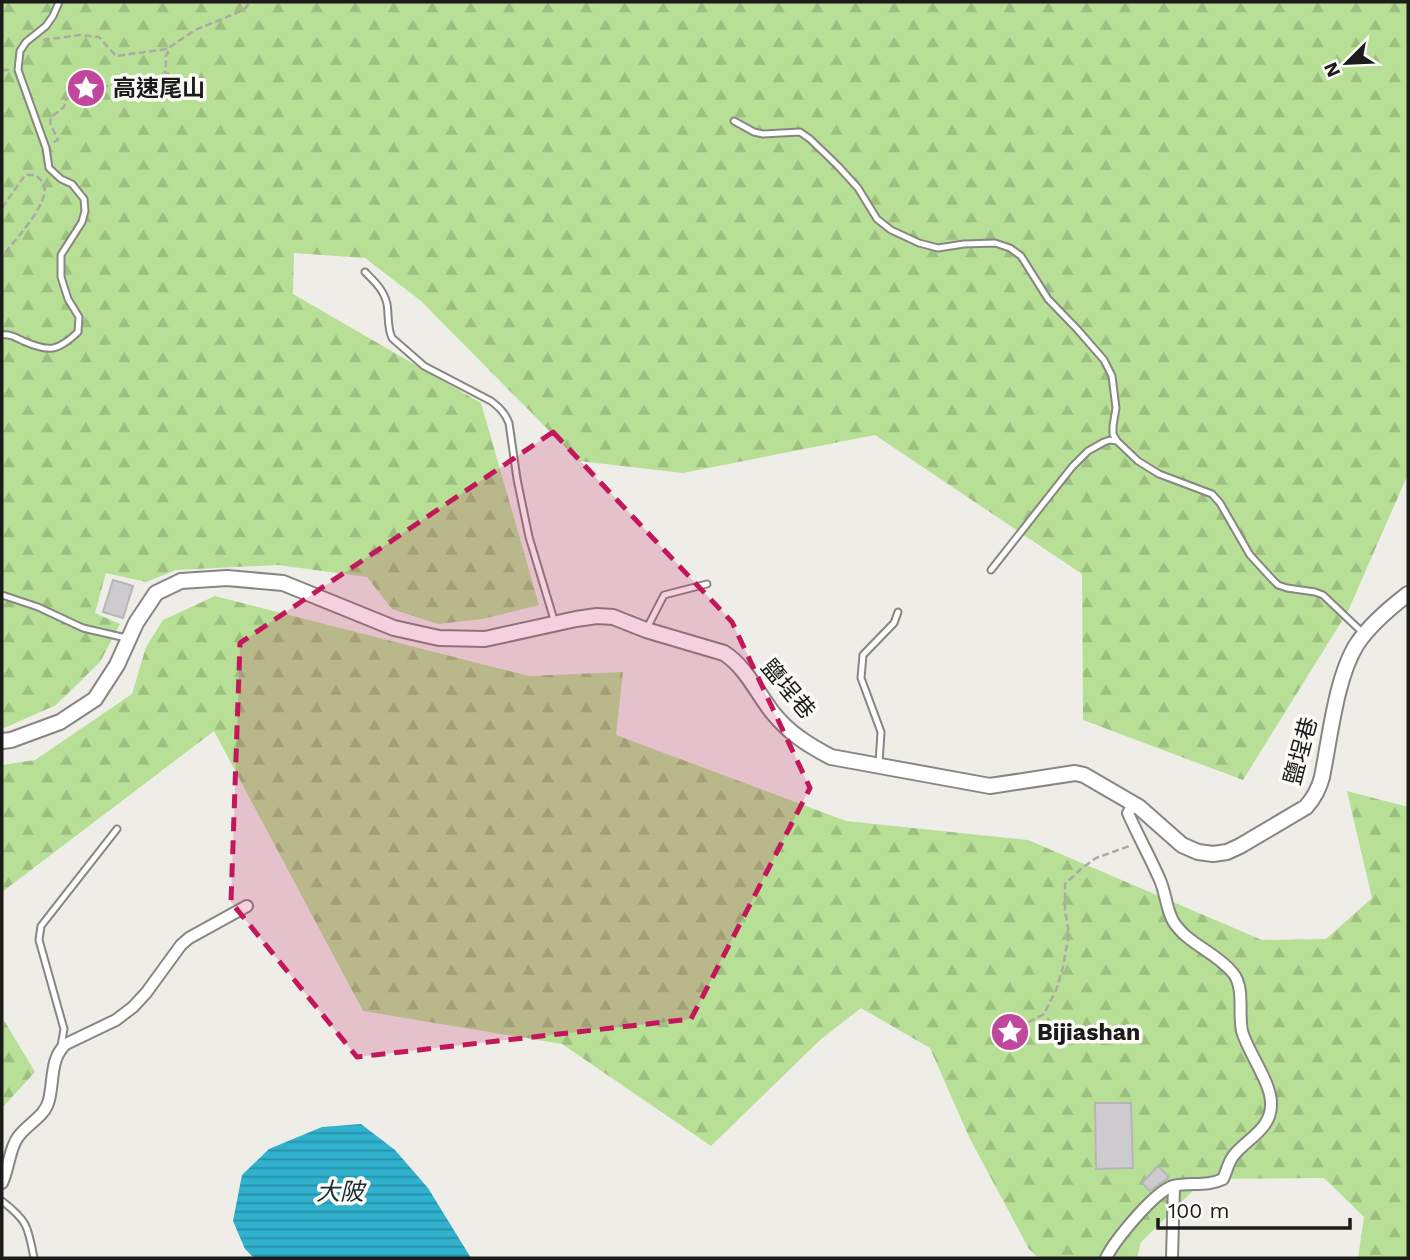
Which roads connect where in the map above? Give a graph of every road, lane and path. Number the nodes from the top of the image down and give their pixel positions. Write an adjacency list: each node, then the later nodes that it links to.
1 (59, 2): 3 (lane)
2 (250, 2): 4 (path)
3 (26, 42): 4 (path); 8 (lane)
4 (167, 49): 6 (path)
5 (734, 121): 13 (lane)
6 (58, 140): 7 (path); 8 (path)
7 (61, 145)
8 (46, 148): 12 (lane)
9 (2, 208): 10 (path)
10 (2, 257)
11 (365, 272): 19 (lane)
12 (2, 335)
13 (1116, 442): 14 (lane); 21 (lane)
14 (991, 570)
15 (707, 584): 20 (lane)
16 (1408, 594): 21 (street, 鹽埕巷)
17 (2, 595): 22 (lane)
18 (898, 612): 24 (lane)
19 (555, 623): 20 (street, 鹽埕巷); 22 (street, 鹽埕巷)
20 (646, 630): 24 (street, 鹽埕巷)
21 (1365, 635): 25 (street, 鹽埕巷)
22 (129, 639): 23 (street, 鹽埕巷)
23 (2, 741)
24 (879, 766): 25 (street, 鹽埕巷)
25 (1139, 807): 27 (street)
26 (117, 829): 30 (lane)
27 (1142, 842): 29 (path); 32 (street)
28 (247, 906): 30 (street)
29 (1010, 1032)
30 (60, 1049): 31 (street)
31 (2, 1183)
32 (1174, 1186): 35 (street); 36 (street)
33 (2, 1201): 34 (lane)
34 (34, 1258)
35 (1106, 1258)
36 (1172, 1258)

